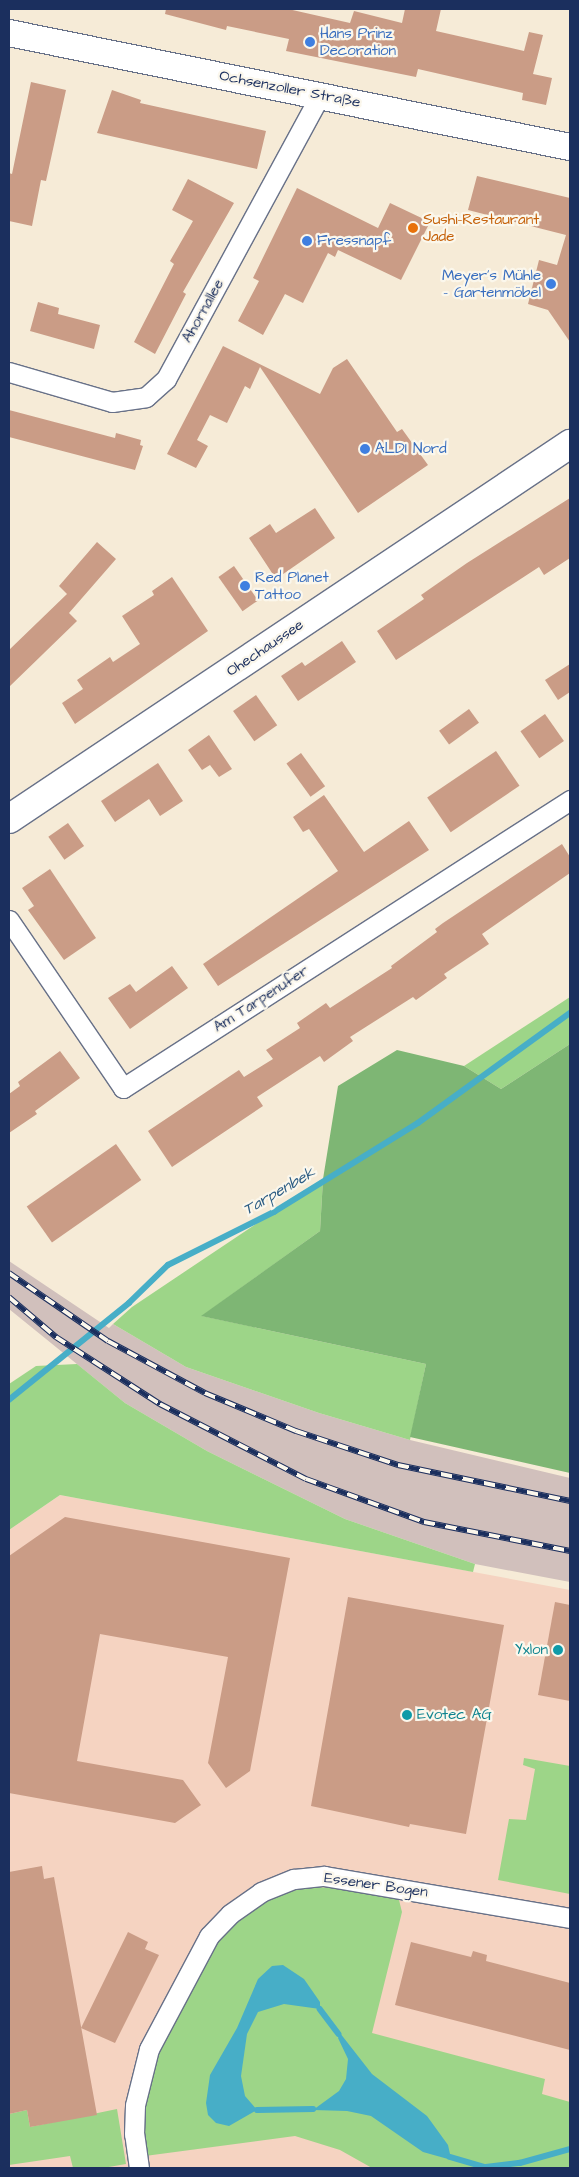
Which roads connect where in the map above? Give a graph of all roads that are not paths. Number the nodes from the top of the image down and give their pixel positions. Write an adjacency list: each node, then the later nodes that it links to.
1 (9, 34): 2 (main road, Ochsenzoller Straße)
2 (320, 95): 3 (main road, Ochsenzoller Straße); 4 (street, Ahornallee)
3 (570, 147)
4 (9, 372)
5 (570, 444): 7 (main road, Ohechaussee)
6 (570, 800): 8 (street, Am Tarpenufer)
7 (9, 819)
8 (9, 920)
9 (570, 1918): 10 (street, Essener Bogen)
10 (138, 2168)

